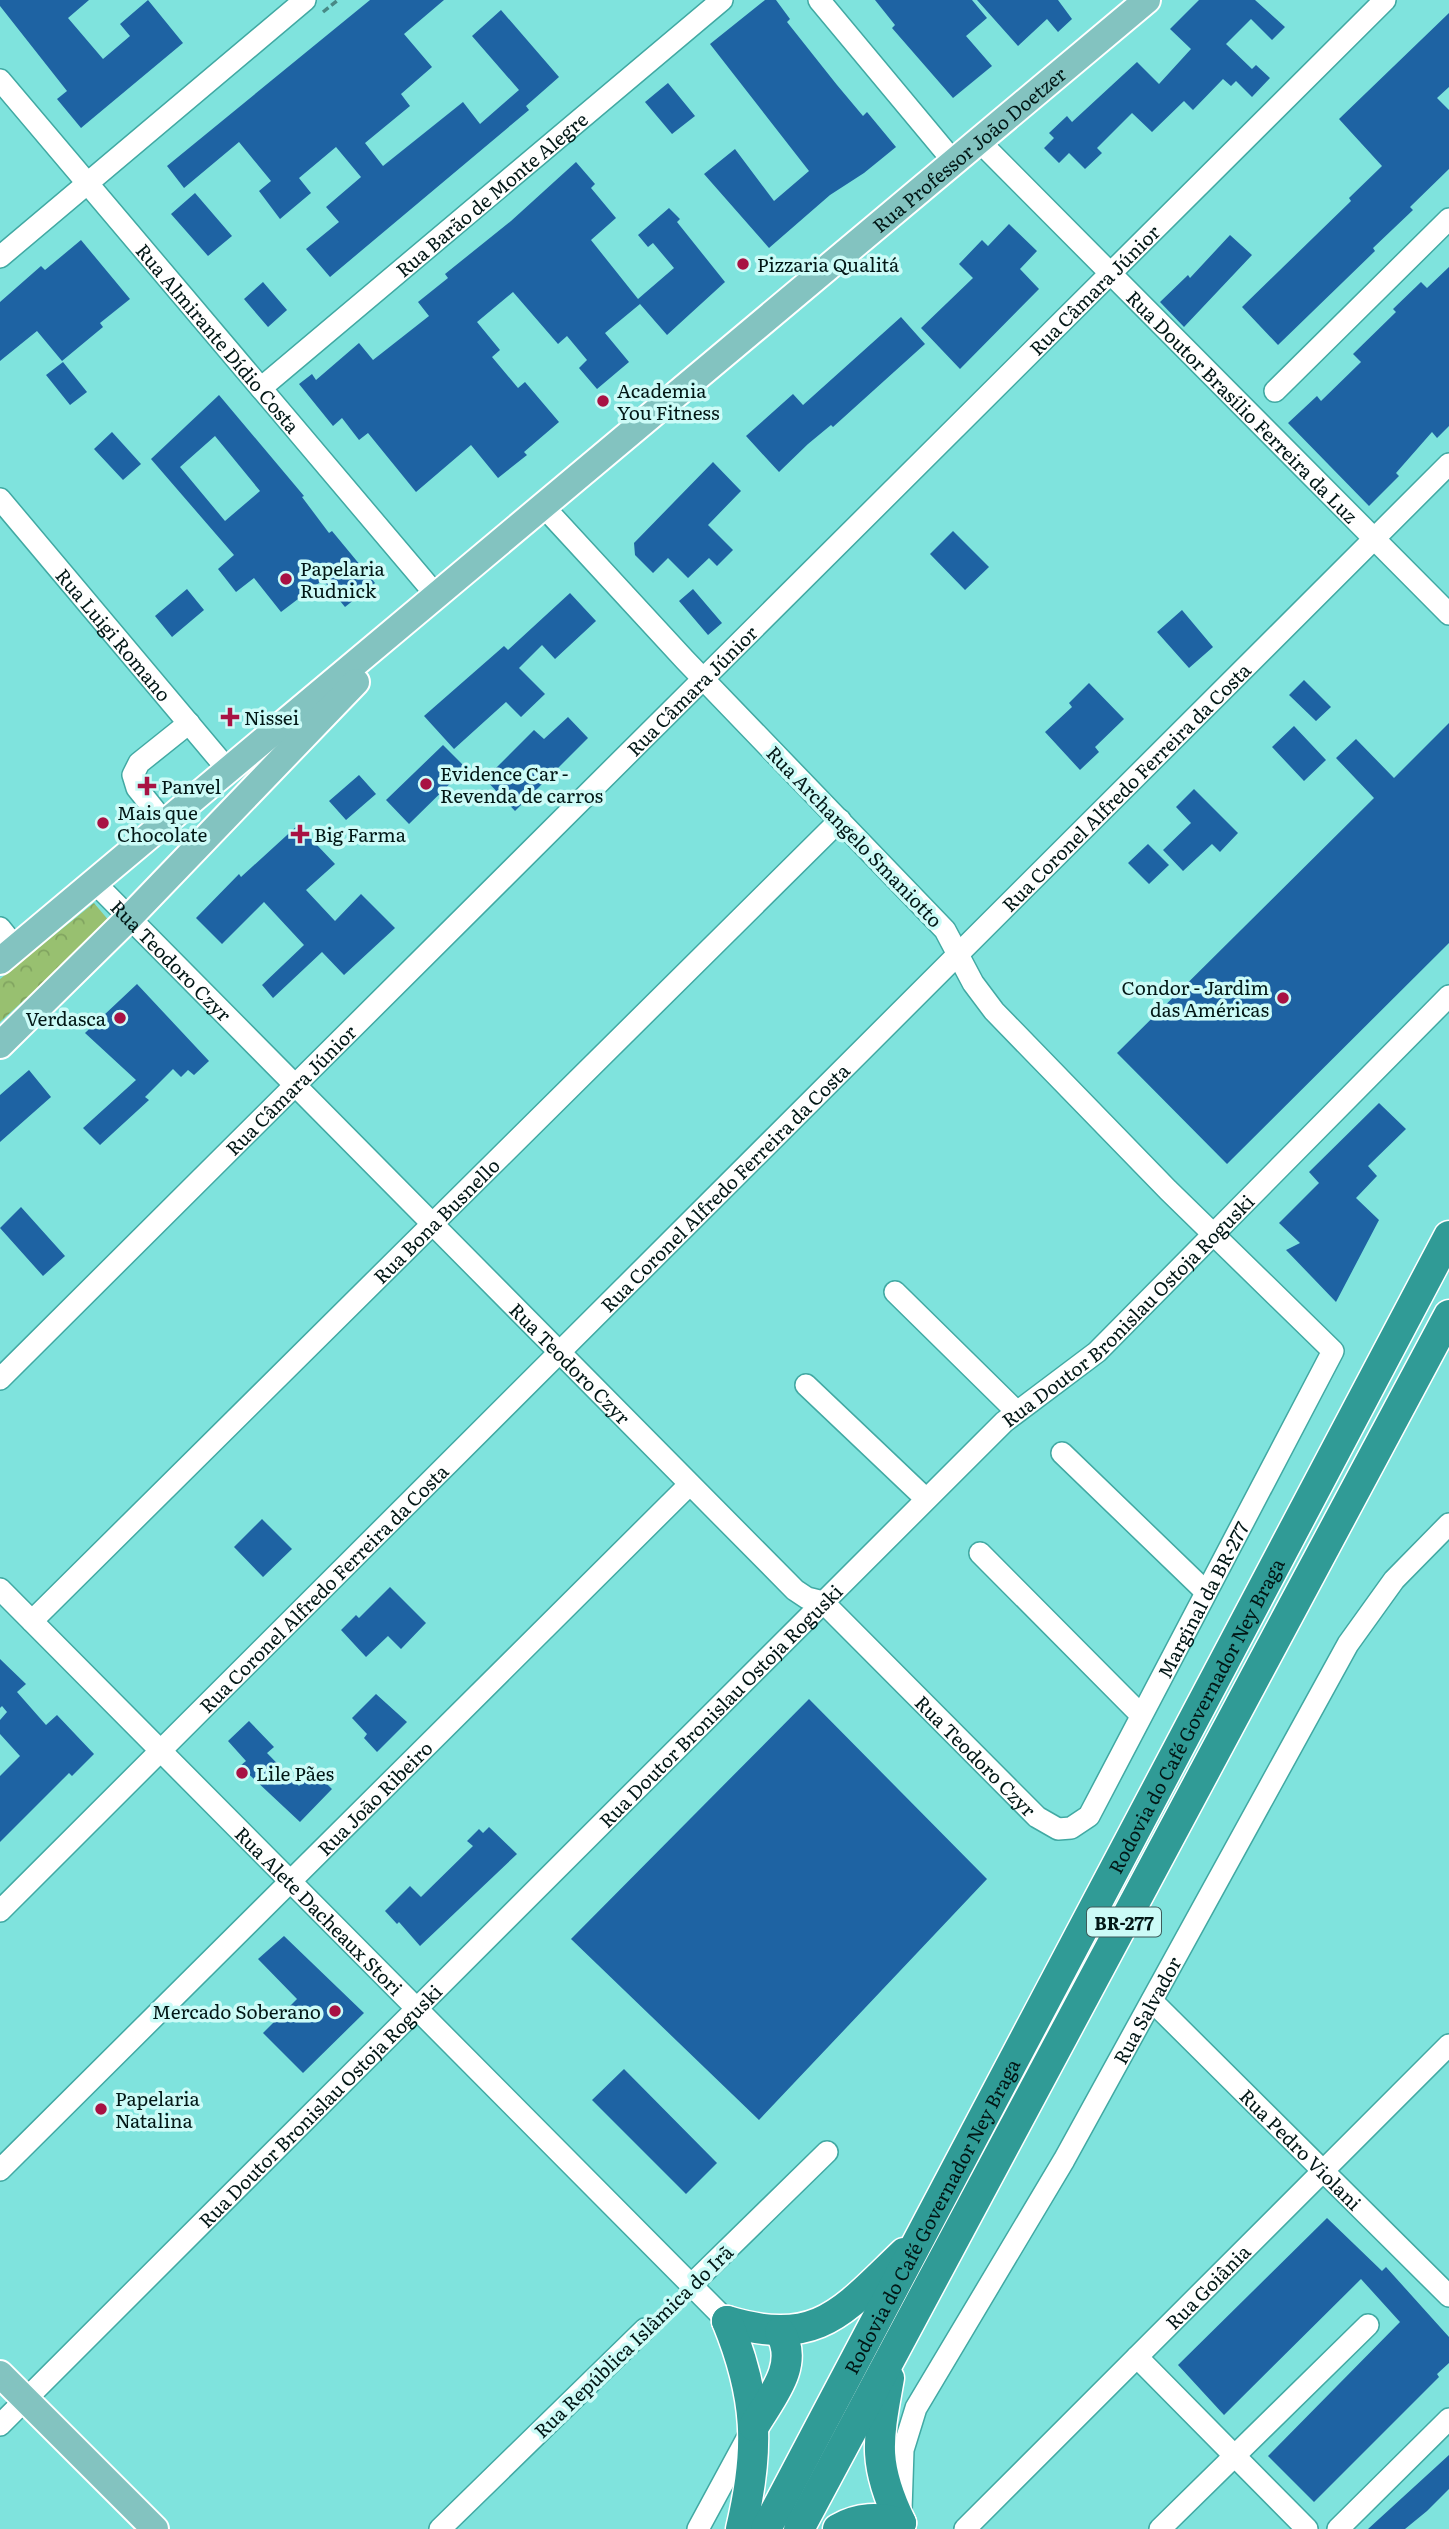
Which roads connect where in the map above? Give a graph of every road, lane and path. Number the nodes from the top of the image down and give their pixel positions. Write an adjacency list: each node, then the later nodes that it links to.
1 (338, 0): 6 (path)
2 (722, 0): 14 (street, Rua Barão de Monte Alegre)
3 (818, 0): 9 (street)
4 (1147, 0): 8 (main road, Rua Professor João Doetzer)
5 (1385, 0): 13 (street, Rua Câmara Júnior)
6 (314, 7): 10 (street)
7 (0, 80): 10 (street, Rua Almirante Dídio Costa)
8 (979, 141): 9 (main road, Rua Professor João Doetzer); 13 (street, Rua Doutor Brasílio Ferreira da Luz)
9 (954, 162): 18 (main road, Rua Professor João Doetzer)
10 (88, 183): 12 (street); 14 (street, Rua Almirante Dídio Costa)
11 (1449, 219): 15 (street)
12 (0, 257)
13 (1110, 274): 19 (street, Rua Doutor Brasílio Ferreira da Luz); 22 (street, Rua Câmara Júnior)
14 (261, 388): 20 (street, Rua Almirante Dídio Costa)
15 (1275, 391)
16 (1449, 464): 19 (street, Rua Coronel Alfredo Ferreira da Costa)
17 (0, 499): 23 (street, Rua Luigi Romano)
18 (543, 506): 20 (main road, Rua Professor João Doetzer); 22 (street, Rua Archangelo Smaniotto)
19 (1374, 539): 21 (street, Rua Doutor Brasílio Ferreira da Luz); 30 (street, Rua Coronel Alfredo Ferreira da Costa)
20 (436, 596): 24 (main road, Rua Professor João Doetzer); 28 (main road, Rua Professor João Doetzer)
21 (1449, 614)
22 (705, 677): 25 (street, Rua Archangelo Smaniotto); 33 (street, Rua Câmara Júnior)
23 (188, 723): 24 (street, Rua Luigi Romano); 26 (street)
24 (228, 770): 26 (main road, Rua Professor João Doetzer)
25 (840, 820): 30 (street, Rua Archangelo Smaniotto); 34 (street, Rua Bona Busnello)
26 (165, 823): 27 (main road, Rua Professor João Doetzer)
27 (94, 882): 28 (street, Rua Teodoro Czyr); 29 (main road, Rua Professor João Doetzer)
28 (129, 918): 32 (main road, Rua Professor João Doetzer); 33 (street, Rua Teodoro Czyr)
29 (5, 946)
30 (956, 956): 35 (street, Rua Archangelo Smaniotto); 40 (street, Rua Coronel Alfredo Ferreira da Costa)
31 (1449, 996): 35 (street, Rua Doutor Bronislau Ostoja Roguski)
32 (0, 1045)
33 (295, 1085): 34 (street, Rua Teodoro Czyr); 41 (street, Rua Câmara Júnior)
34 (432, 1224): 40 (street, Rua Teodoro Czyr); 52 (street, Rua Bona Busnello)
35 (1214, 1234): 39 (street, Rua Archangelo Smaniotto); 43 (street, Rua Doutor Bronislau Ostoja Roguski)
36 (1449, 1236): 64 (highway, Rodovia do Café Governador Ney Braga / BR-277)
37 (895, 1292): 43 (street)
38 (1449, 1315): 71 (highway, Rodovia do Café Governador Ney Braga / BR-277)
39 (1333, 1351): 50 (street, Marginal da BR-277)
40 (559, 1352): 45 (street, Rua Teodoro Czyr); 54 (street, Rua Coronel Alfredo Ferreira da Costa)
41 (0, 1379)
42 (806, 1385): 46 (street)
43 (1016, 1411): 46 (street, Rua Doutor Bronislau Ostoja Roguski)
44 (1062, 1453): 50 (street)
45 (689, 1485): 51 (street, Rua Teodoro Czyr); 56 (street, Rua João Ribeiro)
46 (926, 1499): 51 (street, Rua Doutor Bronislau Ostoja Roguski)
47 (1449, 1524): 58 (street, Rua Salvador)
48 (980, 1553): 53 (street)
49 (0, 1589): 52 (street, Rua Alete Dacheaux Stori)
50 (1206, 1592): 53 (street, Marginal da BR-277)
51 (823, 1602): 55 (street, Rua Teodoro Czyr); 59 (street, Rua Doutor Bronislau Ostoja Roguski)
52 (32, 1622): 54 (street, Rua Alete Dacheaux Stori)
53 (1141, 1715): 55 (street, Marginal da BR-277)
54 (160, 1751): 56 (street, Rua Alete Dacheaux Stori); 57 (street, Rua Coronel Alfredo Ferreira da Costa)
55 (1058, 1829)
56 (290, 1881): 59 (street, Rua Alete Dacheaux Stori); 62 (street, Rua João Ribeiro)
57 (0, 1911)
58 (1152, 2001): 63 (street, Rua Pedro Violani); 80 (street, Rua Salvador)
59 (416, 2009): 65 (street, Rua Alete Dacheaux Stori); 75 (street, Rua Doutor Bronislau Ostoja Roguski)
60 (1449, 2045): 63 (street, Rua Goiânia)
61 (827, 2152): 65 (street, Rua República Islâmica do Irã)
62 (0, 2170)
63 (1323, 2171): 66 (street, Rua Pedro Violani); 72 (street, Rua Goiânia)
64 (922, 2236): 70 (highway); 85 (highway, Rodovia do Café Governador Ney Braga / BR-277)
65 (691, 2285): 67 (street, Rua Alete Dacheaux Stori); 69 (path, Rua República Islâmica do Irã)
66 (1449, 2296)
67 (727, 2321): 70 (highway); 74 (highway)
68 (1368, 2325): 79 (street)
69 (645, 2329): 82 (street, Rua República Islâmica do Irã)
70 (780, 2332): 74 (highway); 78 (highway)
71 (894, 2352): 80 (highway); 86 (highway, Rodovia do Café Governador Ney Braga / BR-277)
72 (1137, 2357): 79 (street); 88 (street, Rua Goiânia)
73 (0, 2374): 75 (main road)
74 (748, 2379): 78 (highway)
75 (26, 2400): 77 (street, Rua Doutor Bronislau Ostoja Roguski); 81 (main road)
76 (1449, 2419): 91 (street)
77 (0, 2425)
78 (754, 2426): 83 (street); 84 (highway)
79 (1235, 2455): 89 (street); 90 (street)
80 (904, 2526): 87 (highway)
81 (155, 2529)
82 (440, 2529)
83 (698, 2529)
84 (741, 2529)
85 (765, 2529)
86 (799, 2529)
87 (838, 2529)
88 (965, 2529)
89 (1160, 2529)
90 (1307, 2529)
91 (1338, 2529)

